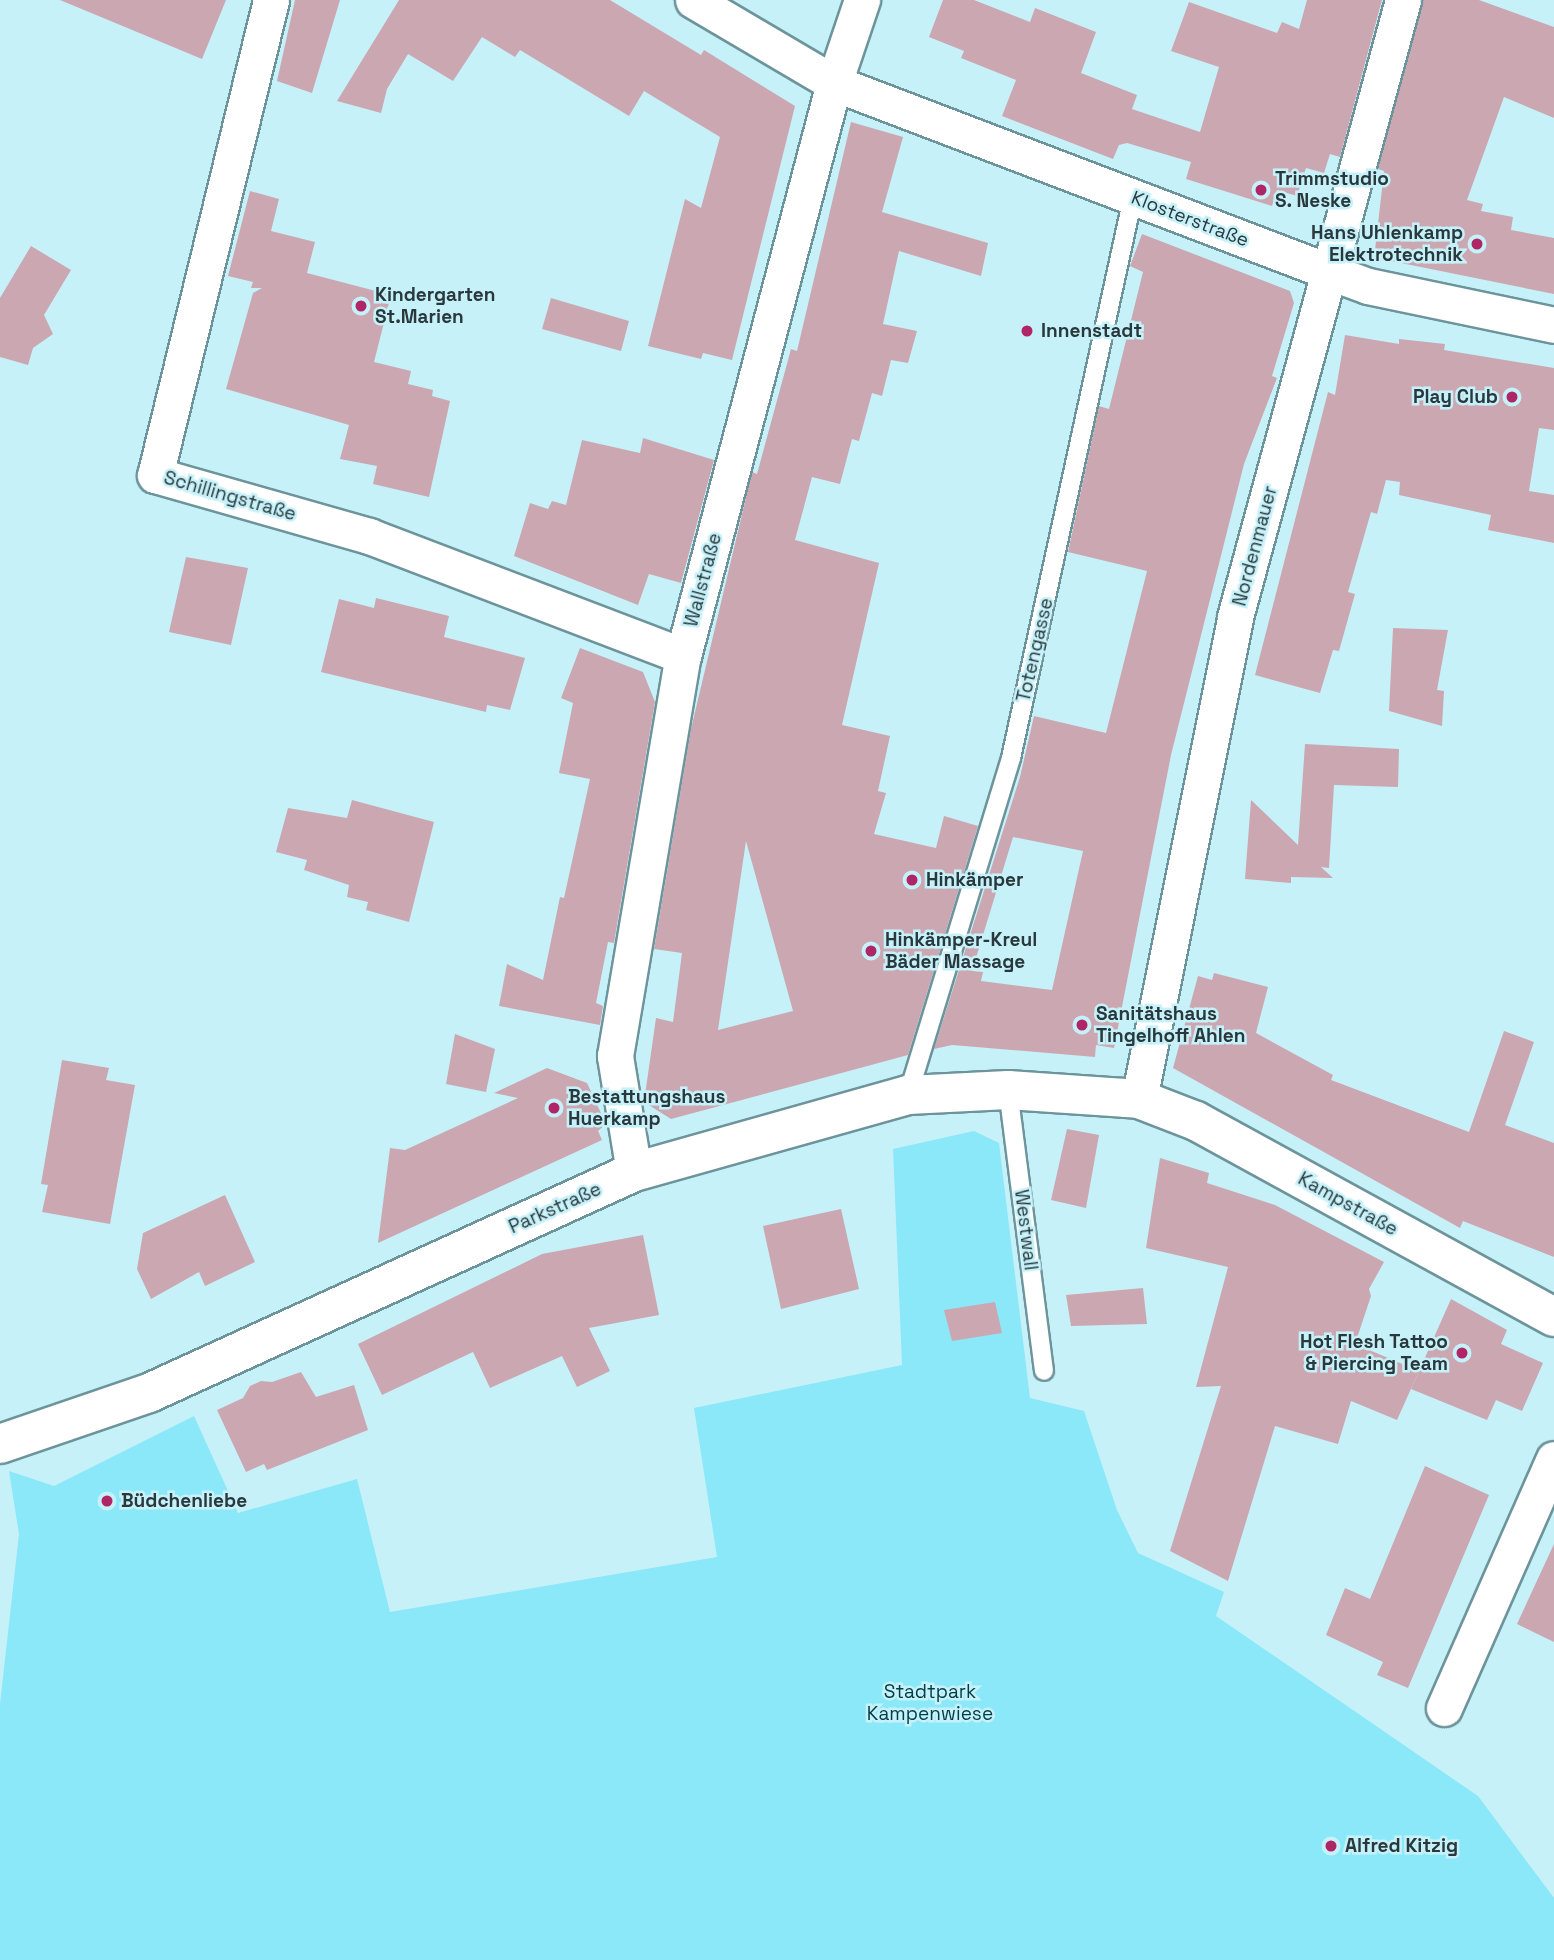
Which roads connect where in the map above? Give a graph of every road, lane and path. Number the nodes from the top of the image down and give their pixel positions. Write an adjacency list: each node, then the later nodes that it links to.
1 (271, 0): 9 (street, Schillingstraße)
2 (693, 0): 5 (street, Klosterstraße)
3 (863, 0): 5 (street, Wallstraße)
4 (1403, 0): 7 (street, Nordenmauer)
5 (834, 83): 6 (street, Klosterstraße); 9 (street, Wallstraße)
6 (1133, 197): 7 (street, Klosterstraße); 11 (lane, Totengasse)
7 (1330, 272): 8 (street, Klosterstraße); 12 (street, Nordenmauer)
8 (1554, 325)
9 (683, 656): 13 (street, Wallstraße)
10 (1008, 1090): 11 (street, Parkstraße); 12 (street, Parkstraße); 15 (lane, Westwall)
11 (908, 1094): 13 (street, Parkstraße)
12 (1139, 1099): 14 (street, Kampstraße)
13 (634, 1172): 16 (street, Parkstraße)
14 (1554, 1317)
15 (1044, 1371)
16 (0, 1444)
17 (1554, 1459): 18 (street)
18 (1444, 1708)

